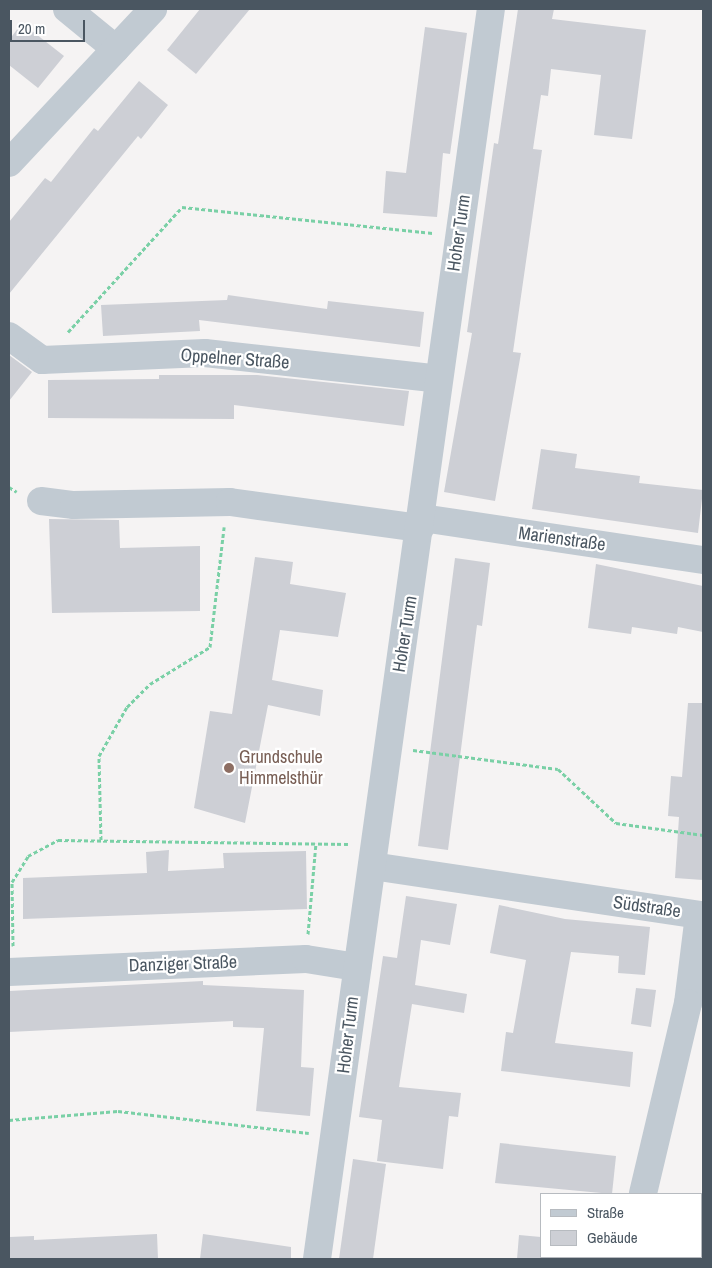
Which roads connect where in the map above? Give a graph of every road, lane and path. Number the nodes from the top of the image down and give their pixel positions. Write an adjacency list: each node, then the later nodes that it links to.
1 (67, 9): 4 (street)
2 (153, 9): 4 (street)
3 (491, 9): 6 (street, Hoher Turm)
4 (116, 49): 5 (street)
5 (9, 163)
6 (459, 236): 8 (path); 9 (street, Hoher Turm)
7 (9, 336): 8 (street)
8 (42, 360): 9 (street, Oppelner Straße)
9 (439, 379): 12 (street, Hoher Turm)
10 (40, 501): 11 (street, Marienstraße)
11 (230, 502): 12 (street, Marienstraße); 16 (path)
12 (421, 523): 13 (street, Marienstraße); 14 (street, Hoher Turm)
13 (703, 560)
14 (388, 746): 15 (path); 19 (street, Hoher Turm)
15 (703, 835)
16 (101, 840): 17 (path); 22 (path)
17 (316, 843): 18 (path); 20 (path)
18 (342, 844)
19 (372, 866): 21 (street, Hoher Turm); 25 (street, Südstraße)
20 (306, 959): 21 (street, Danziger Straße); 22 (street, Danziger Straße)
21 (357, 967): 24 (street, Hoher Turm)
22 (11, 972)
23 (9, 1120): 24 (path)
24 (335, 1136): 26 (street, Hoher Turm)
25 (643, 1193)
26 (317, 1259)

